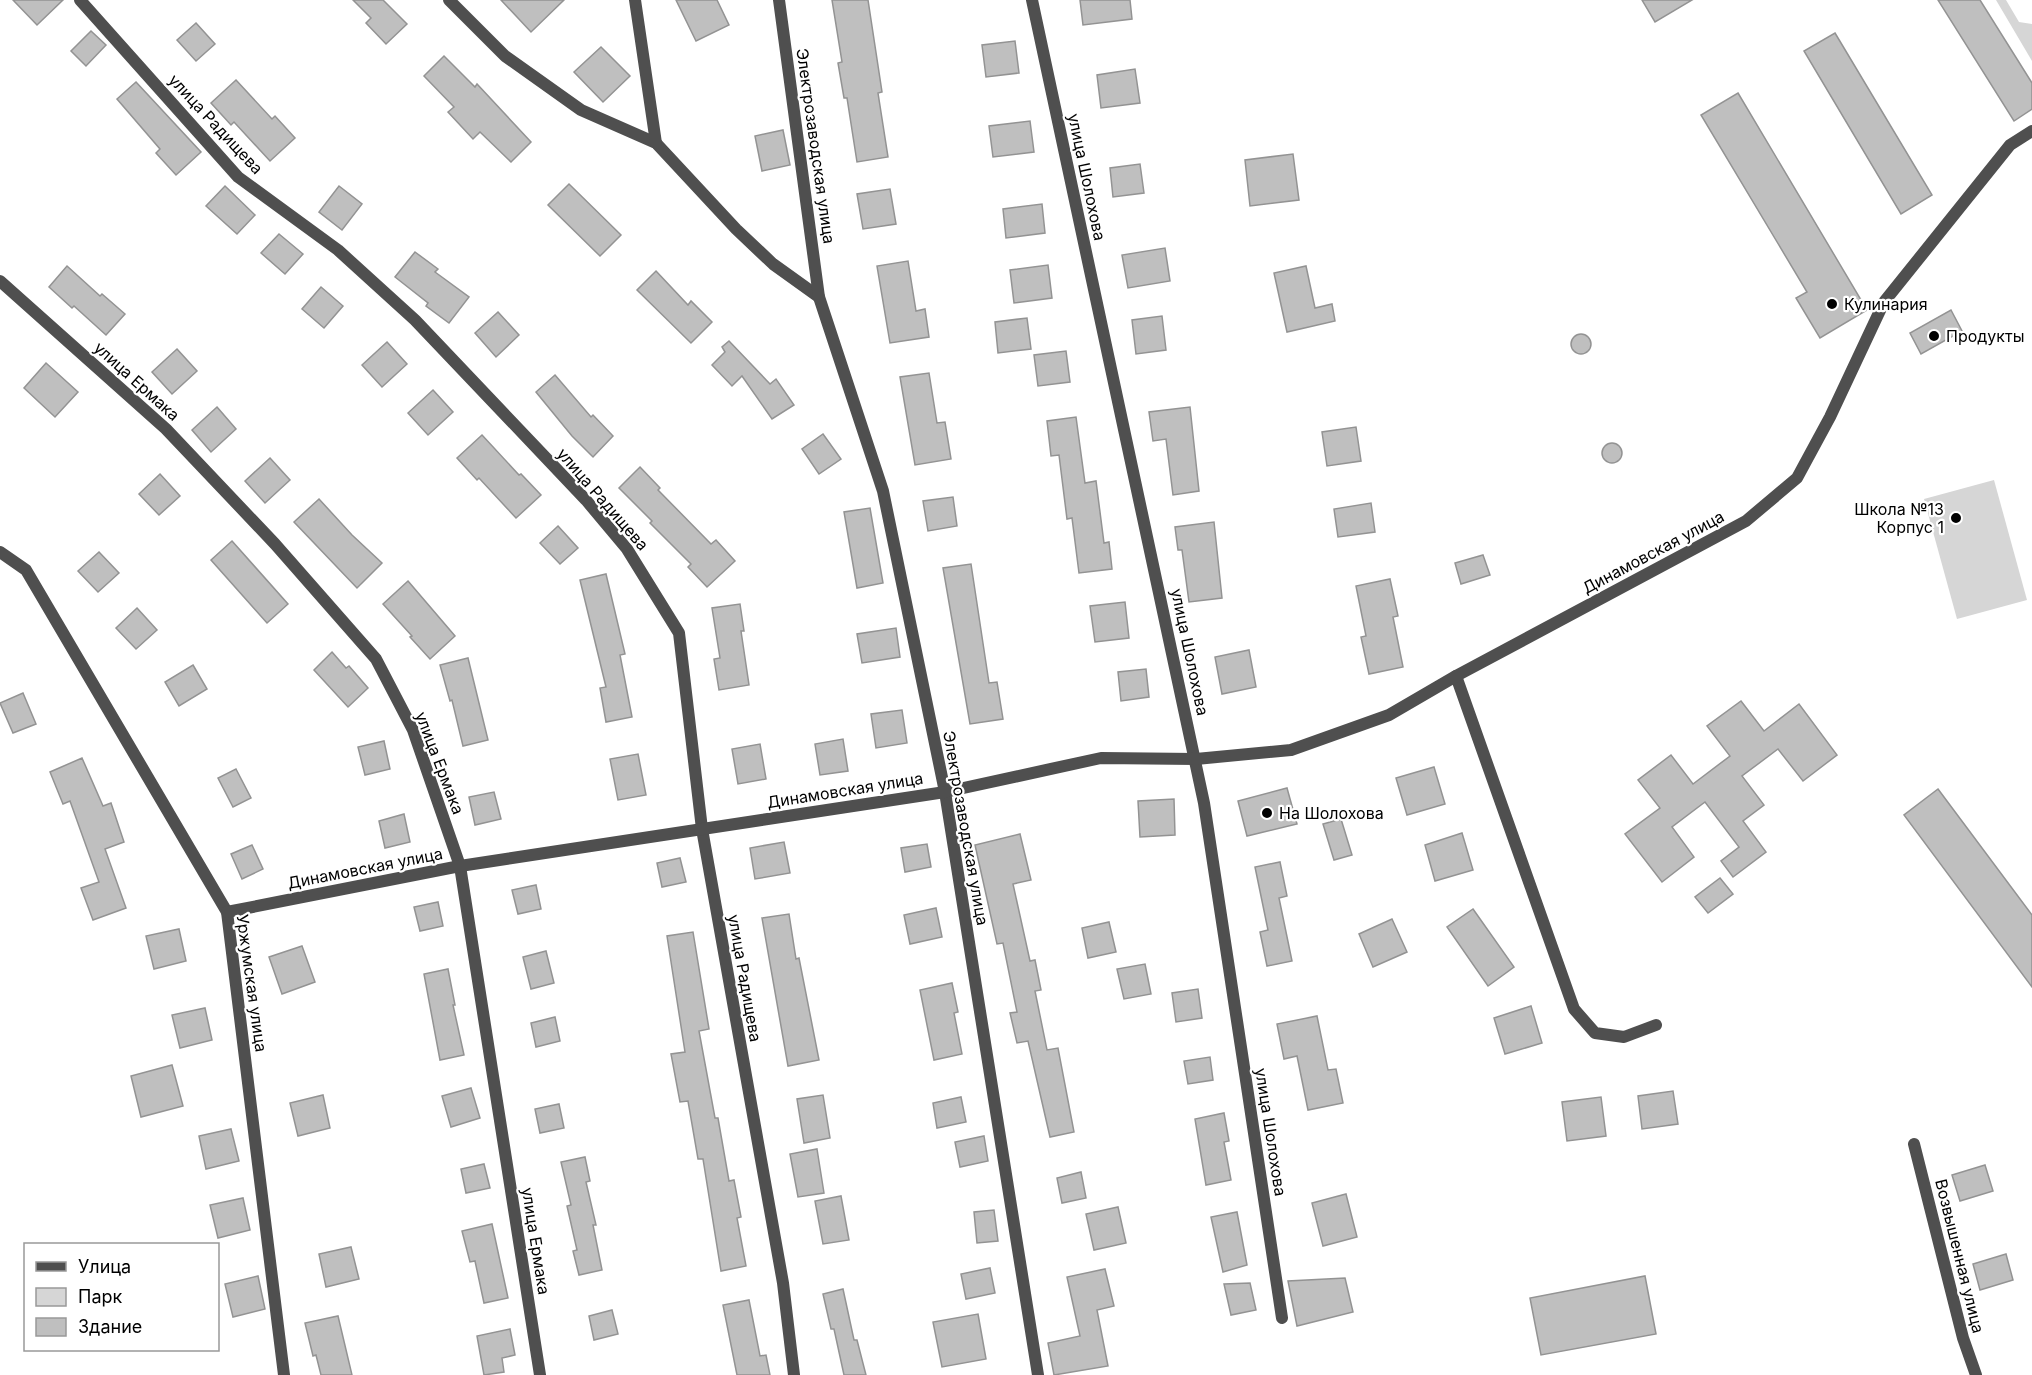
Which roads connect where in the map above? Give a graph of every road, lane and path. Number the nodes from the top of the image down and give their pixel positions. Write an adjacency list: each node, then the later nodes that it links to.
1 (80, 0): 14 (street, улица Радищева)
2 (449, 0): 7 (street)
3 (635, 0): 7 (street)
4 (779, 0): 9 (street, Электрозаводская улица)
5 (1032, 0): 12 (street, улица Шолохова)
6 (2032, 131): 11 (street, Динамовская улица)
7 (656, 142): 9 (street)
8 (0, 281): 15 (street, улица Ермака)
9 (819, 297): 13 (street, Электрозаводская улица)
10 (0, 552): 16 (street, Уржумская улица)
11 (1456, 676): 12 (street, Динамовская улица); 17 (street)
12 (1196, 759): 13 (street, Динамовская улица); 19 (street, улица Шолохова)
13 (945, 792): 14 (street, Динамовская улица); 23 (street, Электрозаводская улица)
14 (702, 829): 15 (street, Динамовская улица); 22 (street, улица Радищева)
15 (460, 866): 16 (street, Динамовская улица); 21 (street, улица Ермака)
16 (227, 912): 20 (street, Уржумская улица)
17 (1656, 1025)
18 (1914, 1144): 24 (street, Возвышенная улица)
19 (1282, 1318)
20 (284, 1375)
21 (540, 1375)
22 (794, 1375)
23 (1038, 1375)
24 (1976, 1375)

